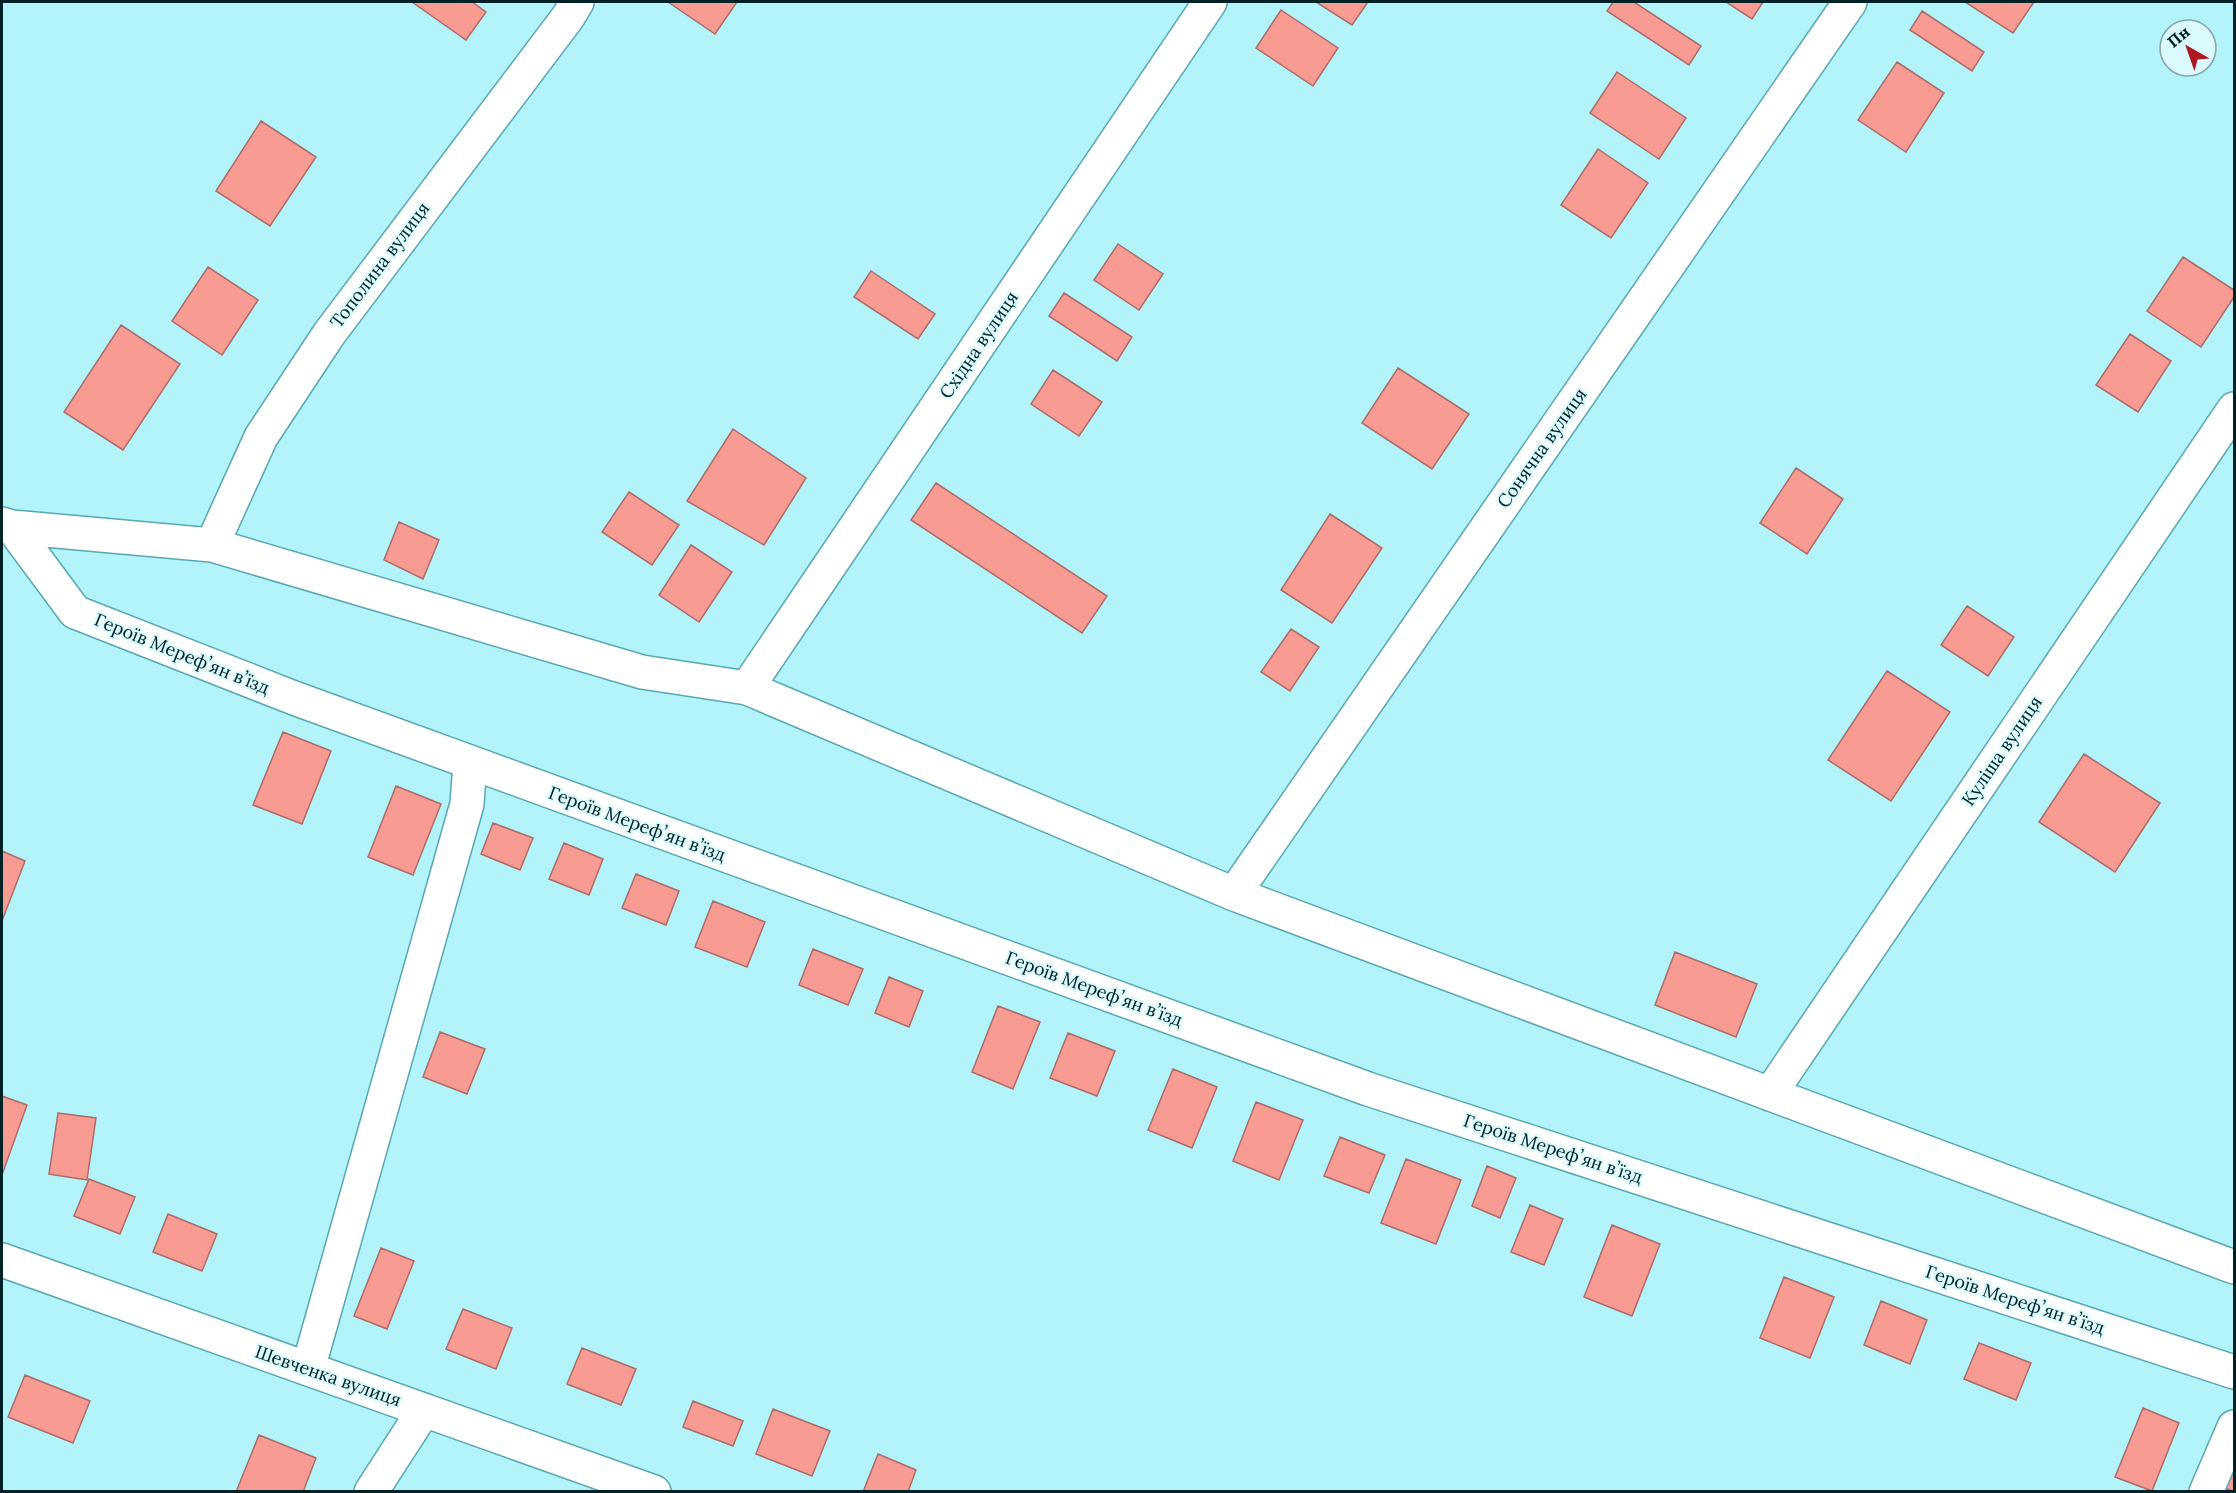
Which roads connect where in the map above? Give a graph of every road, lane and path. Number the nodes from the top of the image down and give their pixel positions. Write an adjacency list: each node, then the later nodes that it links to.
1 (577, 2): 6 (street, Тополина вулиця)
2 (1210, 2): 7 (street, Східна вулиця)
3 (1850, 2): 9 (street, Сонячна вулиця)
4 (2235, 409): 10 (street, Куліша вулиця)
5 (7, 525): 6 (street); 8 (street, Героїв Мерефʼян вʼїзд)
6 (212, 545): 7 (street)
7 (747, 688): 9 (street)
8 (470, 763): 13 (street); 14 (street, Героїв Мерефʼян вʼїзд)
9 (1234, 894): 10 (street)
10 (1770, 1094): 12 (street)
11 (2, 1260): 13 (street, Шевченка вулиця)
12 (2235, 1268)
13 (308, 1369): 15 (street, Шевченка вулиця)
14 (2235, 1372)
15 (424, 1410): 17 (street); 18 (street, Шевченка вулиця)
16 (2235, 1427): 19 (street)
17 (371, 1491)
18 (654, 1491)
19 (2206, 1491)

